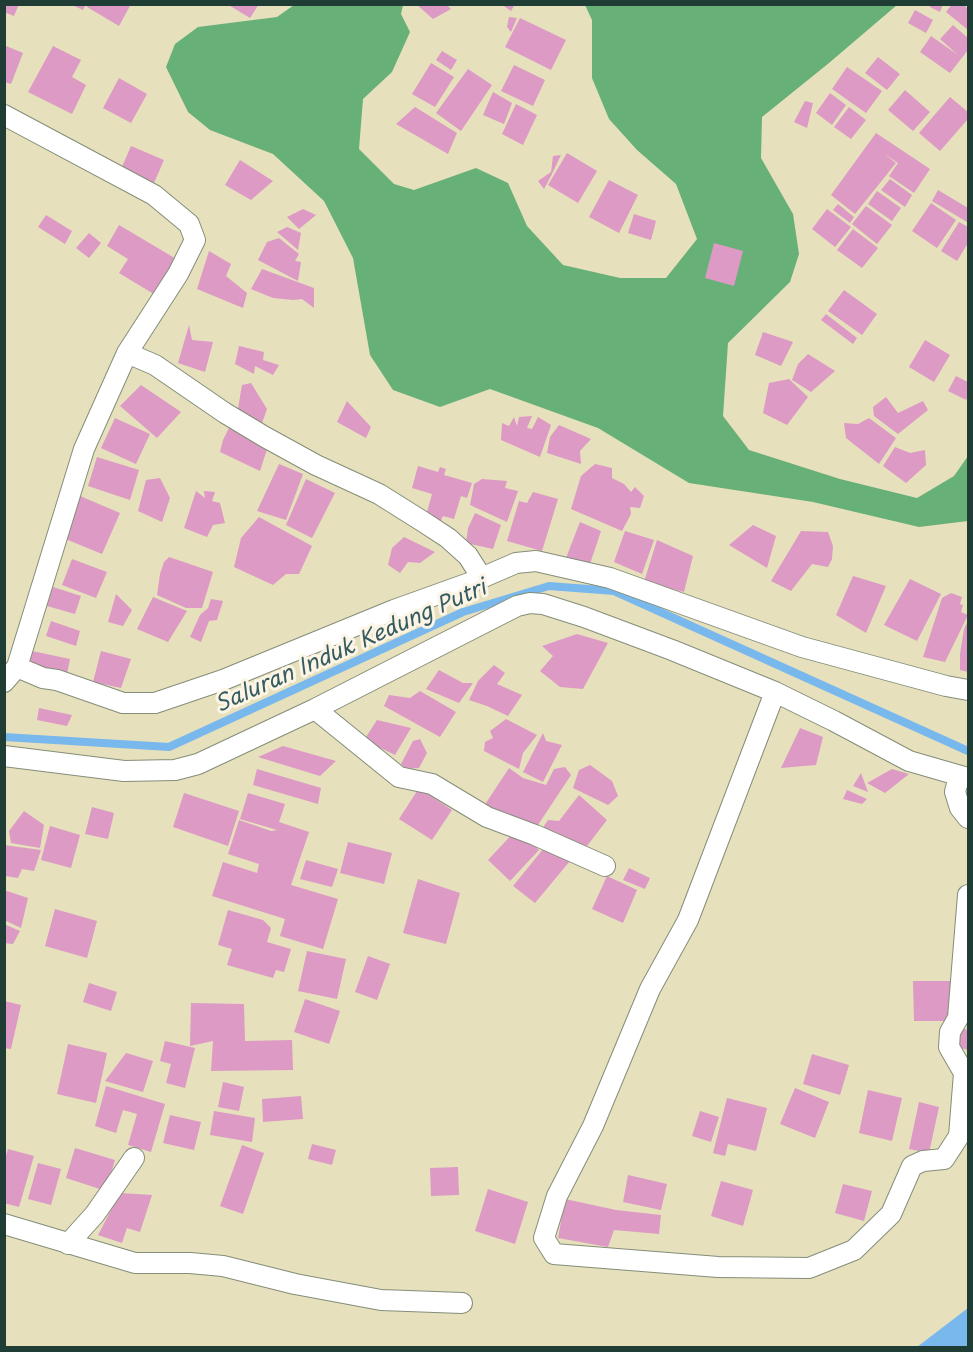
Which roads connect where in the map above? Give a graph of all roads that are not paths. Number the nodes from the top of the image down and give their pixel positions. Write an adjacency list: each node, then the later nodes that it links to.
1 (4, 115): 2 (street)
2 (127, 353): 3 (street); 4 (street)
3 (482, 578): 4 (street); 5 (street)
4 (11, 674)
5 (969, 690)
6 (775, 692): 7 (street); 9 (street); 12 (street)
7 (315, 709): 8 (street); 11 (street)
8 (4, 756)
9 (964, 777): 10 (street)
10 (969, 818)
11 (605, 866)
12 (969, 895)
13 (134, 1158): 15 (street)
14 (4, 1224): 15 (street)
15 (68, 1244): 16 (street)
16 (462, 1304)

